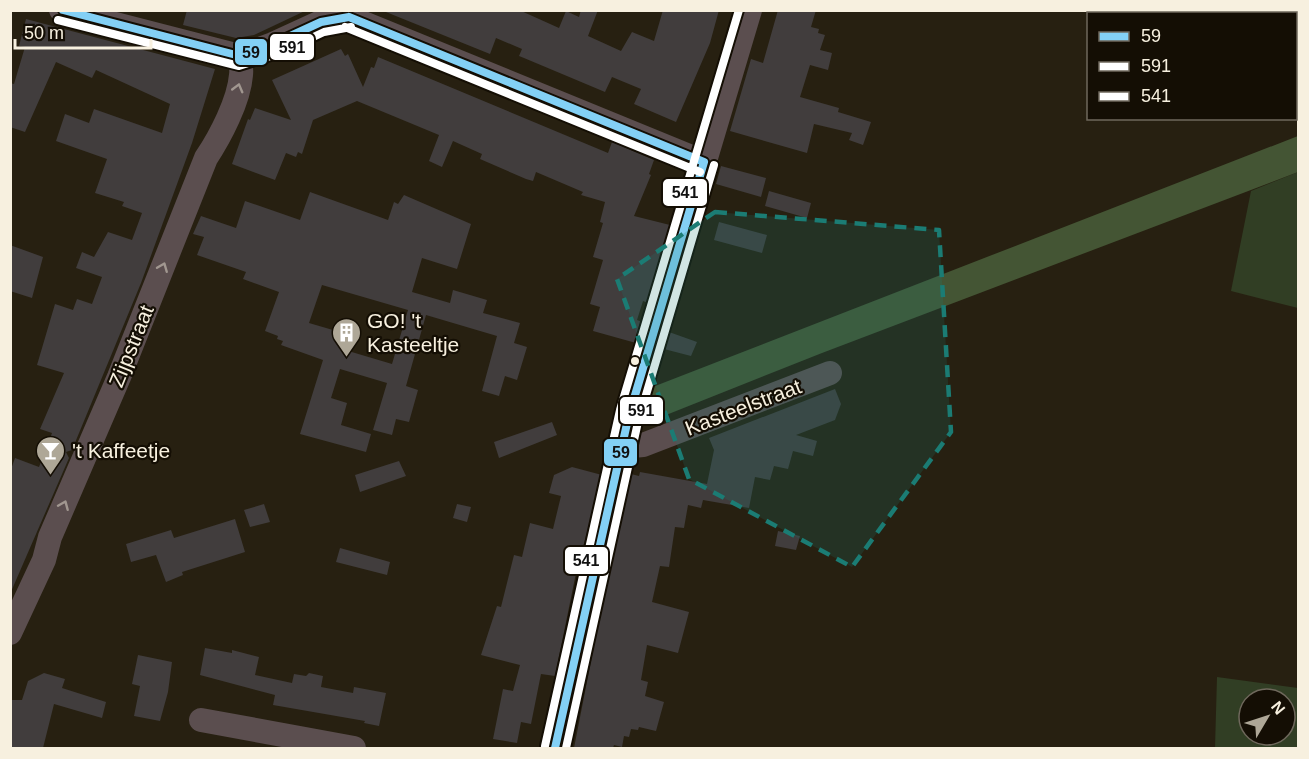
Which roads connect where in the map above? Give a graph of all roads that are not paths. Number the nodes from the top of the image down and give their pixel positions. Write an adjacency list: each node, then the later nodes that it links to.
1 (61, 10): 4 (street)
2 (750, 10): 5 (street)
3 (350, 14): 4 (street); 5 (street)
4 (240, 56): 8 (street, Zijpstraat, one-way to 4)
5 (704, 162): 7 (street)
6 (830, 374): 7 (street, Kasteelstraat)
7 (622, 447): 12 (street)
8 (10, 633)
9 (201, 720): 10 (street)
10 (318, 745): 11 (street)
11 (354, 748)
12 (555, 748)

